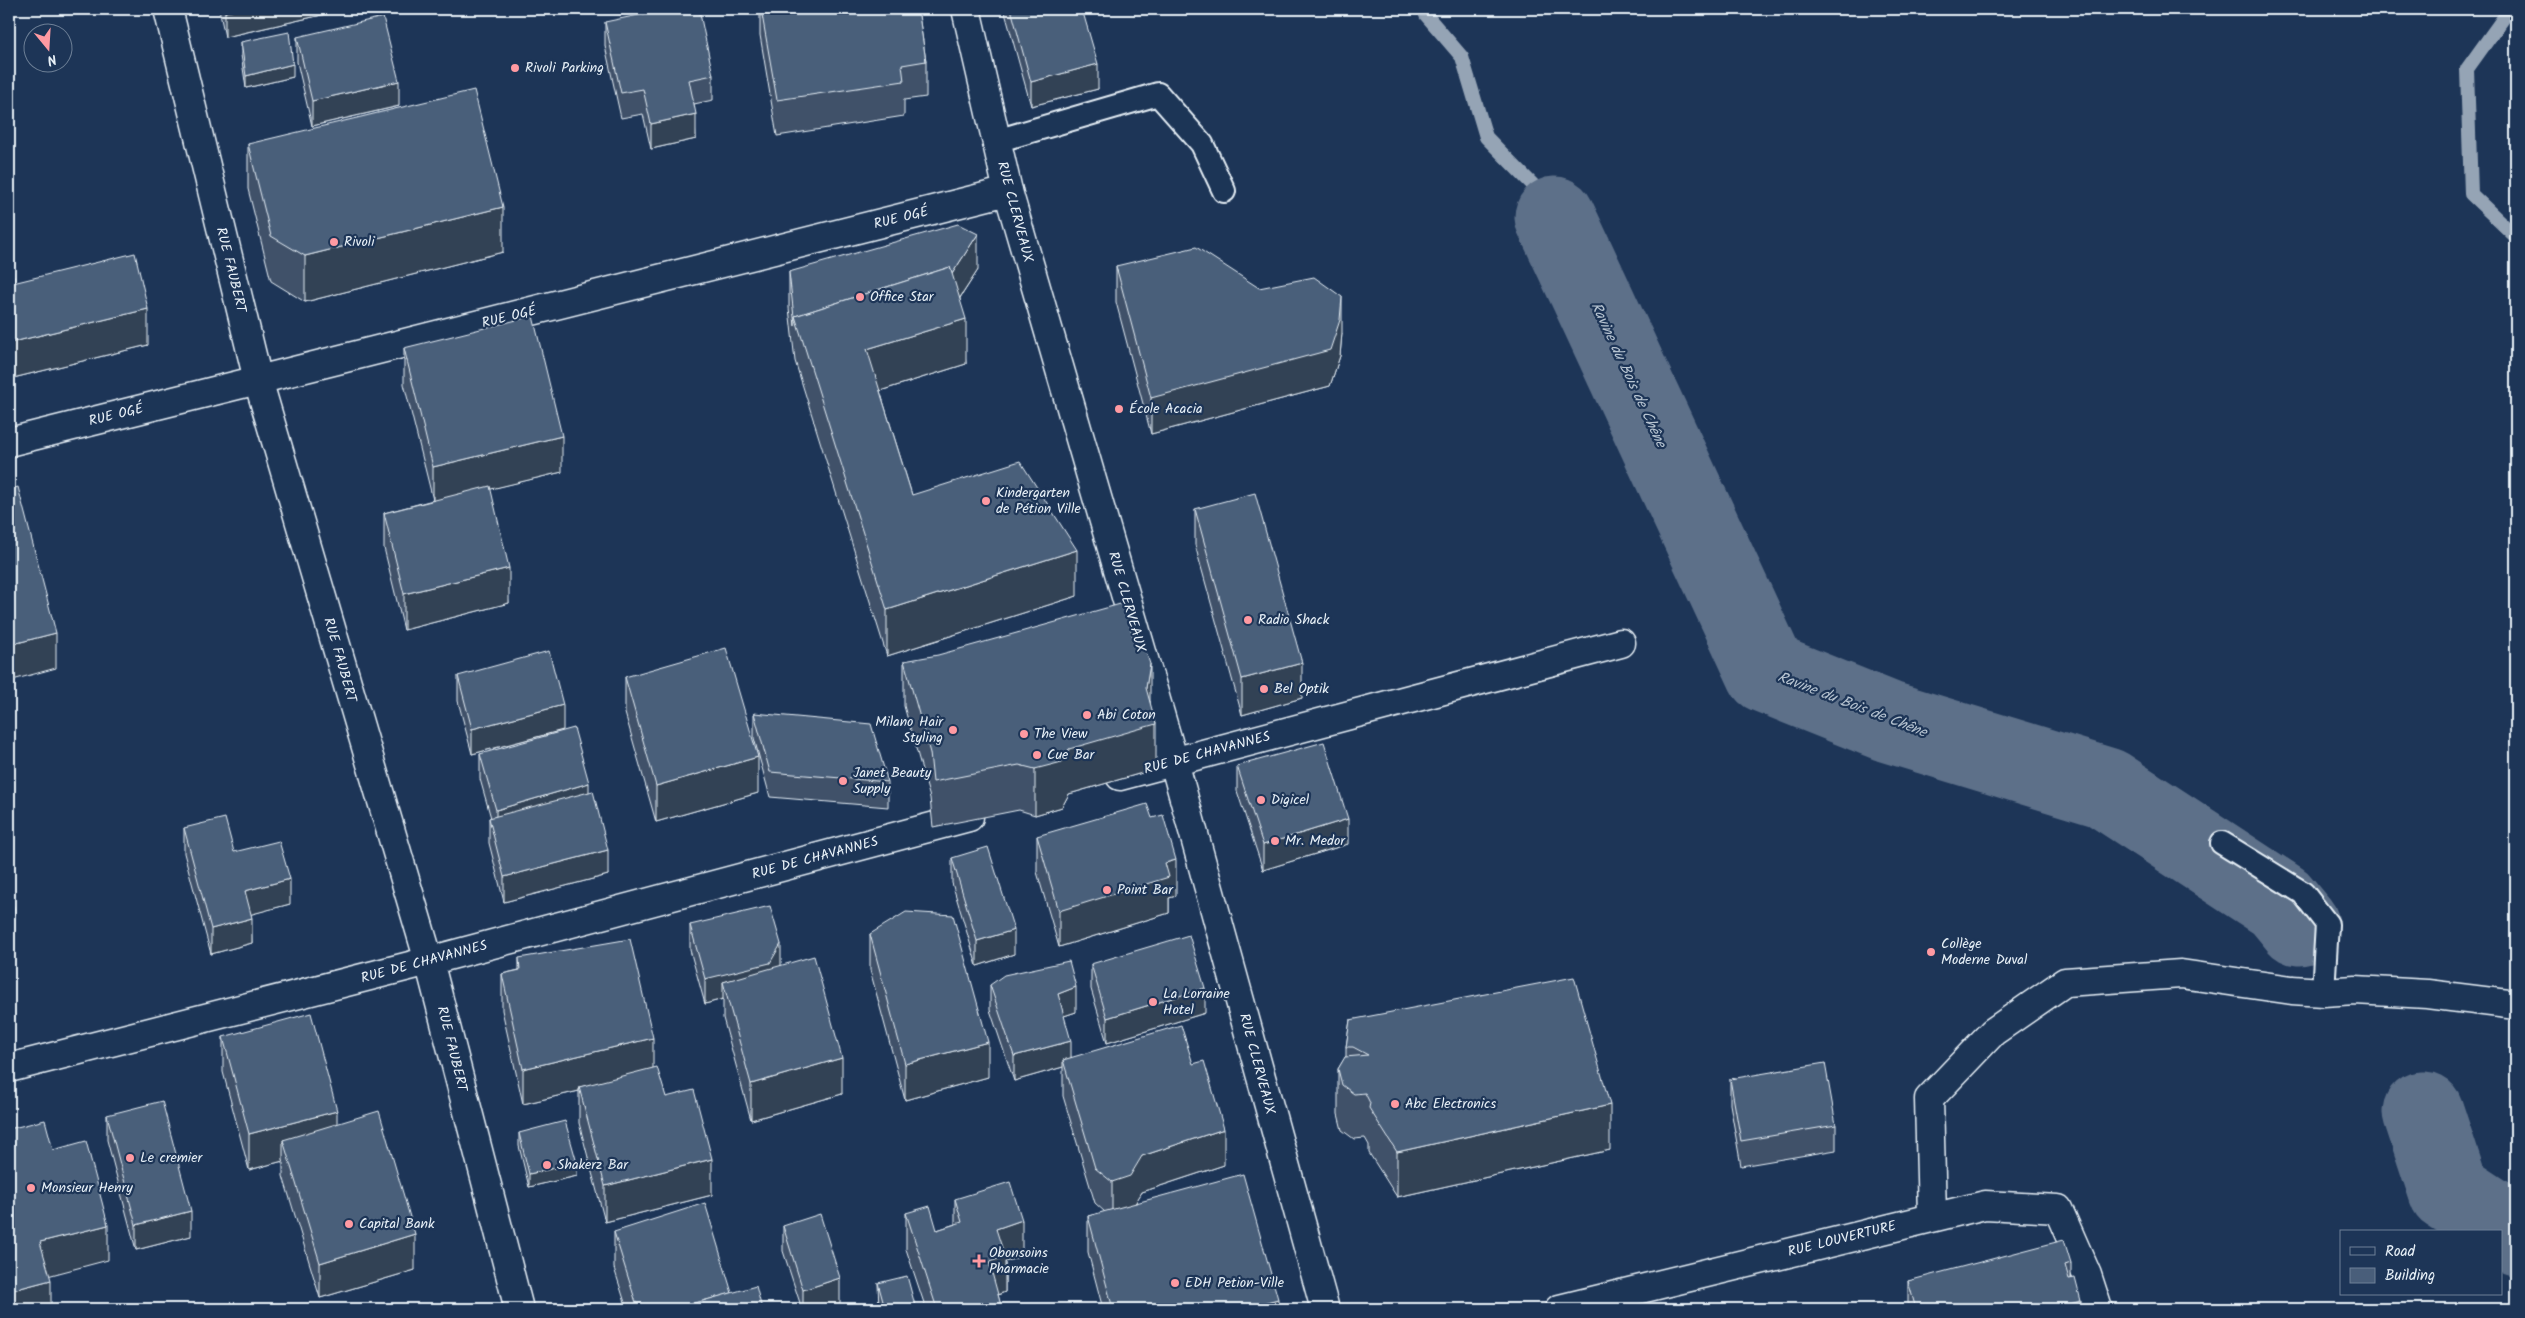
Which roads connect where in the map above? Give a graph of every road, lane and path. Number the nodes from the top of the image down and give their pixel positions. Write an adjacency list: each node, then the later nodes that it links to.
1 (168, 9): 6 (street, RUE FAUBERT)
2 (966, 9): 3 (street, RUE CLERVEAUX)
3 (996, 141): 4 (street, RUE CLERVEAUX); 5 (lane)
4 (1008, 191): 6 (street, RUE OGÉ); 9 (street, RUE CLERVEAUX)
5 (1224, 191)
6 (258, 380): 7 (street, RUE OGÉ); 13 (street, RUE FAUBERT)
7 (9, 442)
8 (1620, 643): 9 (street, RUE DE CHAVANNES)
9 (1174, 762): 10 (street, RUE DE CHAVANNES); 19 (street, RUE CLERVEAUX)
10 (1098, 782)
11 (993, 810): 13 (street, RUE DE CHAVANNES)
12 (2222, 843): 14 (lane)
13 (430, 961): 16 (street, RUE DE CHAVANNES); 18 (street, RUE FAUBERT)
14 (2323, 992): 15 (street); 17 (street)
15 (2516, 1005)
16 (9, 1068)
17 (1932, 1216): 20 (street, RUE LOUVERTURE); 21 (street, RUE LOUVERTURE)
18 (519, 1309)
19 (1325, 1309)
20 (1559, 1309)
21 (2098, 1309)

